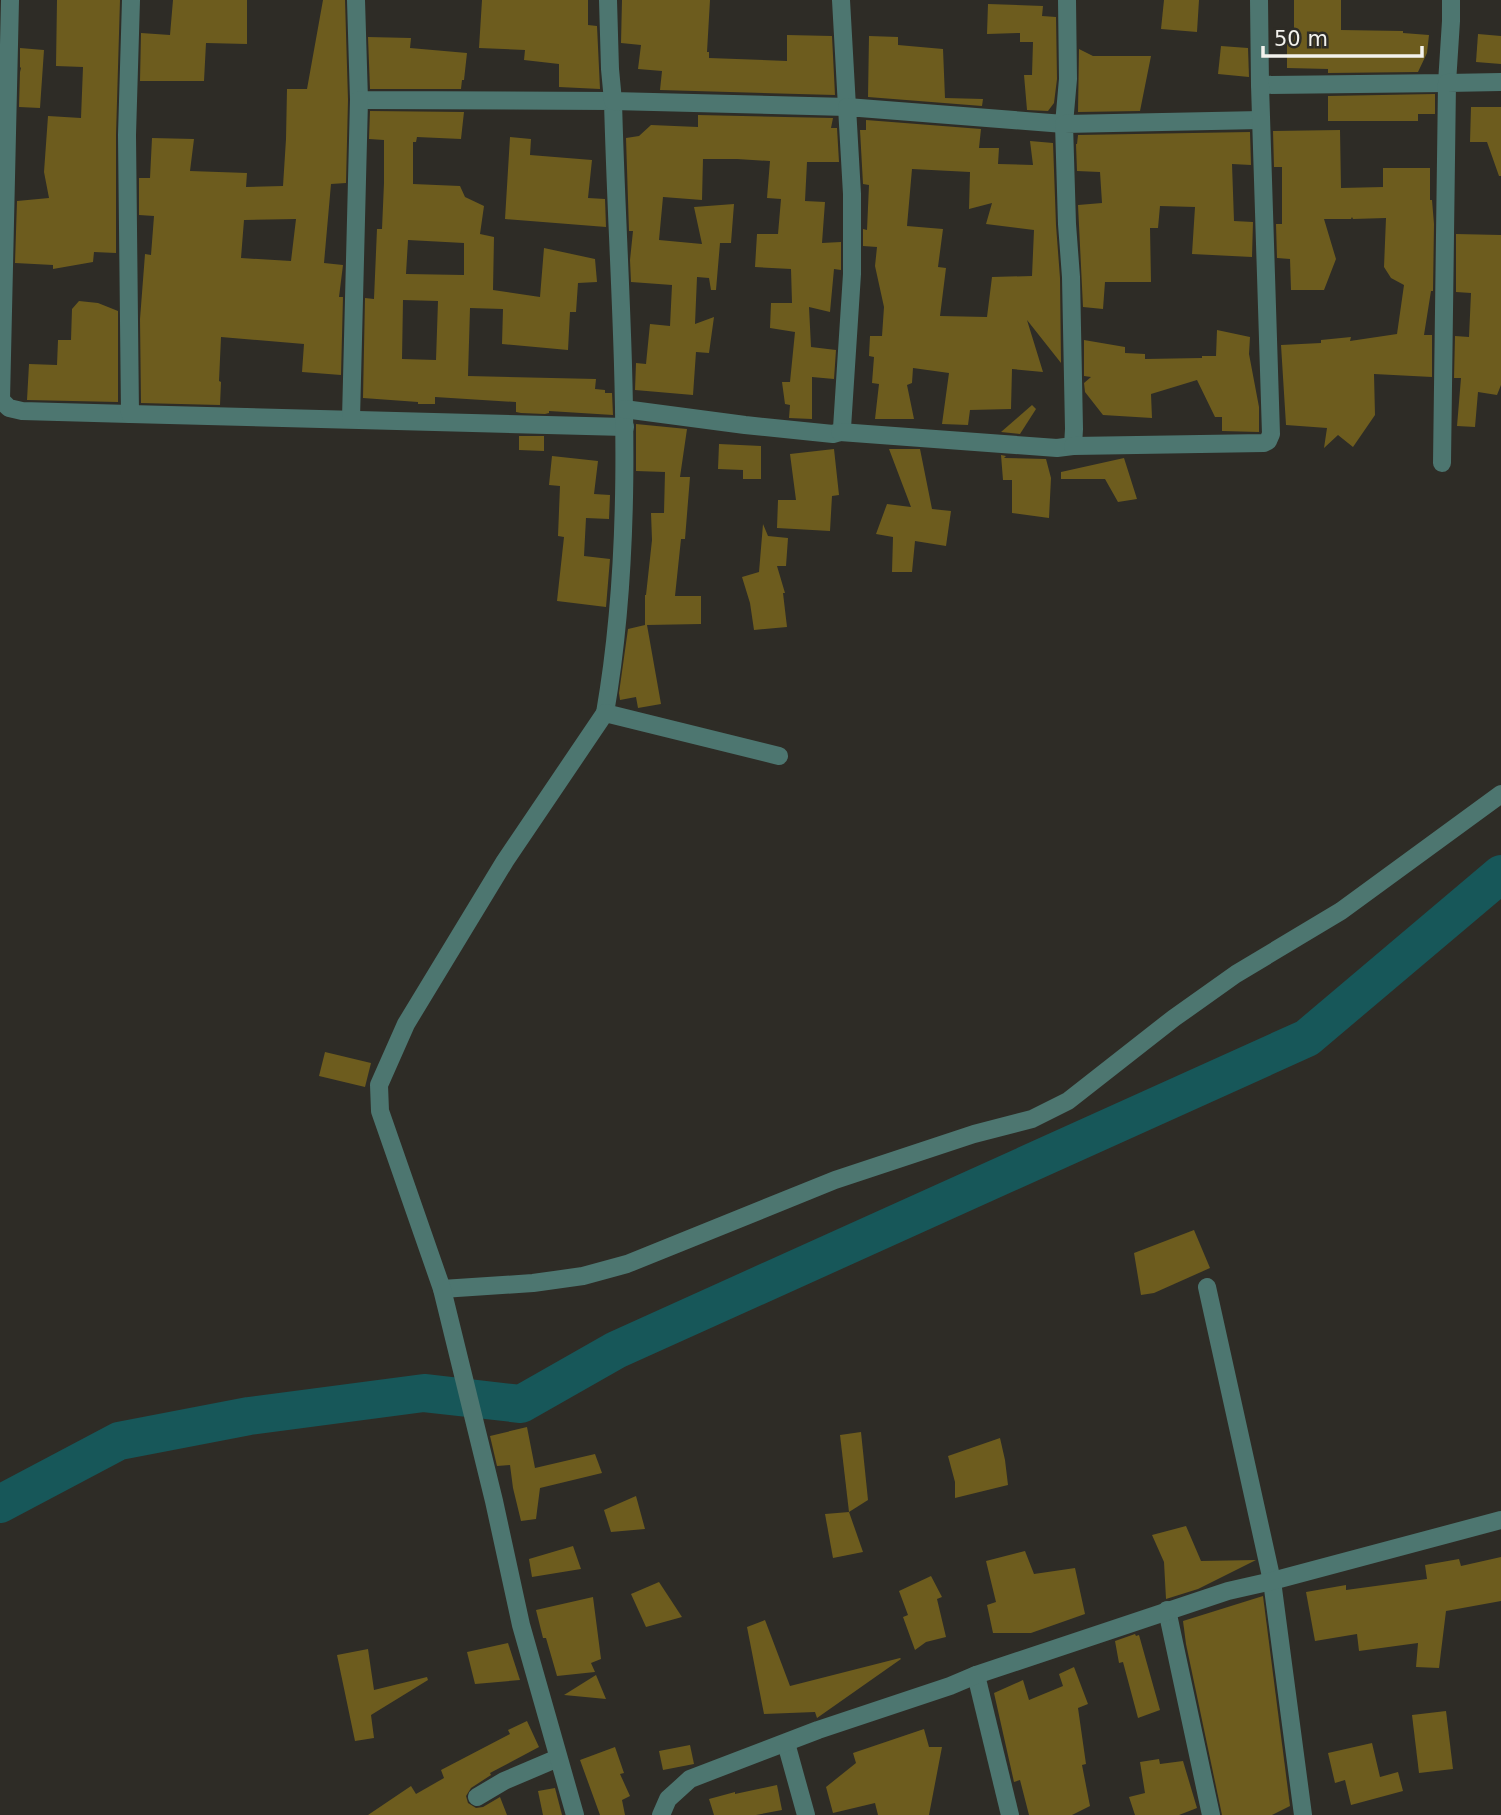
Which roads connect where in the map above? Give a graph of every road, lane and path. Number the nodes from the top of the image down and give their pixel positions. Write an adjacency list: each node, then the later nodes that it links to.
1 (10, 0): 18 (street)
2 (131, 0): 18 (street)
3 (356, 0): 12 (street)
4 (608, 0): 13 (street)
5 (841, 0): 14 (street)
6 (1068, 0): 16 (street)
7 (1259, 0): 11 (street)
8 (1451, 0): 10 (street)
9 (1501, 82): 10 (street)
10 (1447, 83): 11 (street); 23 (street)
11 (1260, 85): 15 (street)
12 (359, 100): 13 (street); 19 (street)
13 (612, 101): 14 (street); 17 (street)
14 (847, 107): 16 (street); 21 (street)
15 (1261, 120): 16 (street); 22 (street)
16 (1064, 124): 22 (street)
17 (624, 409): 20 (street); 21 (street)
18 (130, 414): 19 (street)
19 (351, 419): 20 (street)
20 (625, 427): 24 (street)
21 (840, 432): 22 (street)
22 (1073, 446)
23 (1442, 463)
24 (605, 713): 25 (street); 28 (street)
25 (779, 756)
26 (1501, 794): 28 (street)
27 (1208, 1287): 30 (street)
28 (442, 1289): 34 (street)
29 (1501, 1520): 30 (street)
30 (1272, 1581): 31 (street); 36 (street)
31 (1167, 1610): 32 (street); 41 (street)
32 (976, 1675): 33 (street); 40 (street)
33 (786, 1743): 38 (street); 39 (street)
34 (558, 1758): 35 (street); 37 (street)
35 (477, 1797)
36 (1297, 1813)
37 (575, 1815)
38 (661, 1815)
39 (806, 1815)
40 (1010, 1815)
41 (1211, 1815)

